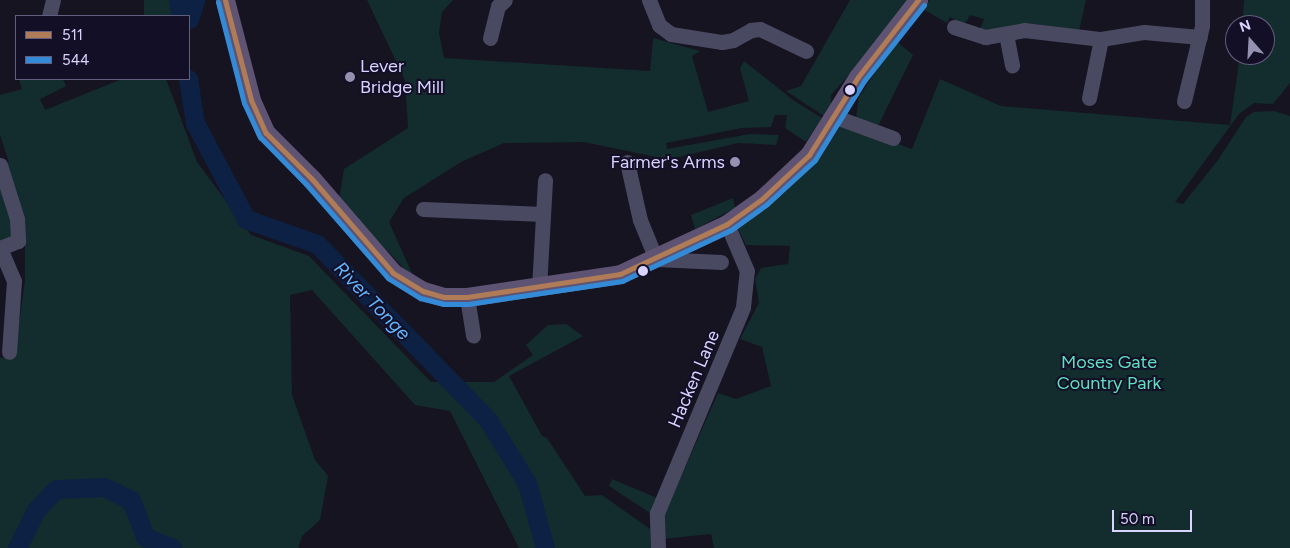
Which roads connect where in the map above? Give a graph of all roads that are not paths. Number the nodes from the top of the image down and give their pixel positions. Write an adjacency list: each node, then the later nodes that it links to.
1 (53, 0): 7 (street)
2 (226, 0): 29 (main road)
3 (505, 0): 11 (street)
4 (649, 0): 13 (street)
5 (918, 0): 17 (main road)
6 (1202, 0): 10 (street)
7 (49, 15)
8 (954, 26): 9 (street)
9 (1006, 34): 12 (street); 14 (street)
10 (1200, 37): 12 (street); 16 (street)
11 (490, 38)
12 (1100, 39): 15 (street)
13 (806, 51)
14 (1012, 65)
15 (1087, 89)
16 (1189, 96)
17 (832, 118): 18 (street); 24 (main road)
18 (893, 138)
19 (627, 162): 26 (street)
20 (0, 165): 25 (street)
21 (545, 180): 23 (street)
22 (423, 209): 23 (street)
23 (543, 214): 28 (street)
24 (727, 224): 26 (main road); 32 (street, Hacken Lane)
25 (0, 248): 31 (street)
26 (656, 259): 27 (street); 28 (main road)
27 (721, 262)
28 (539, 288): 29 (main road)
29 (467, 297): 30 (street)
30 (472, 336)
31 (10, 352)
32 (658, 548)

